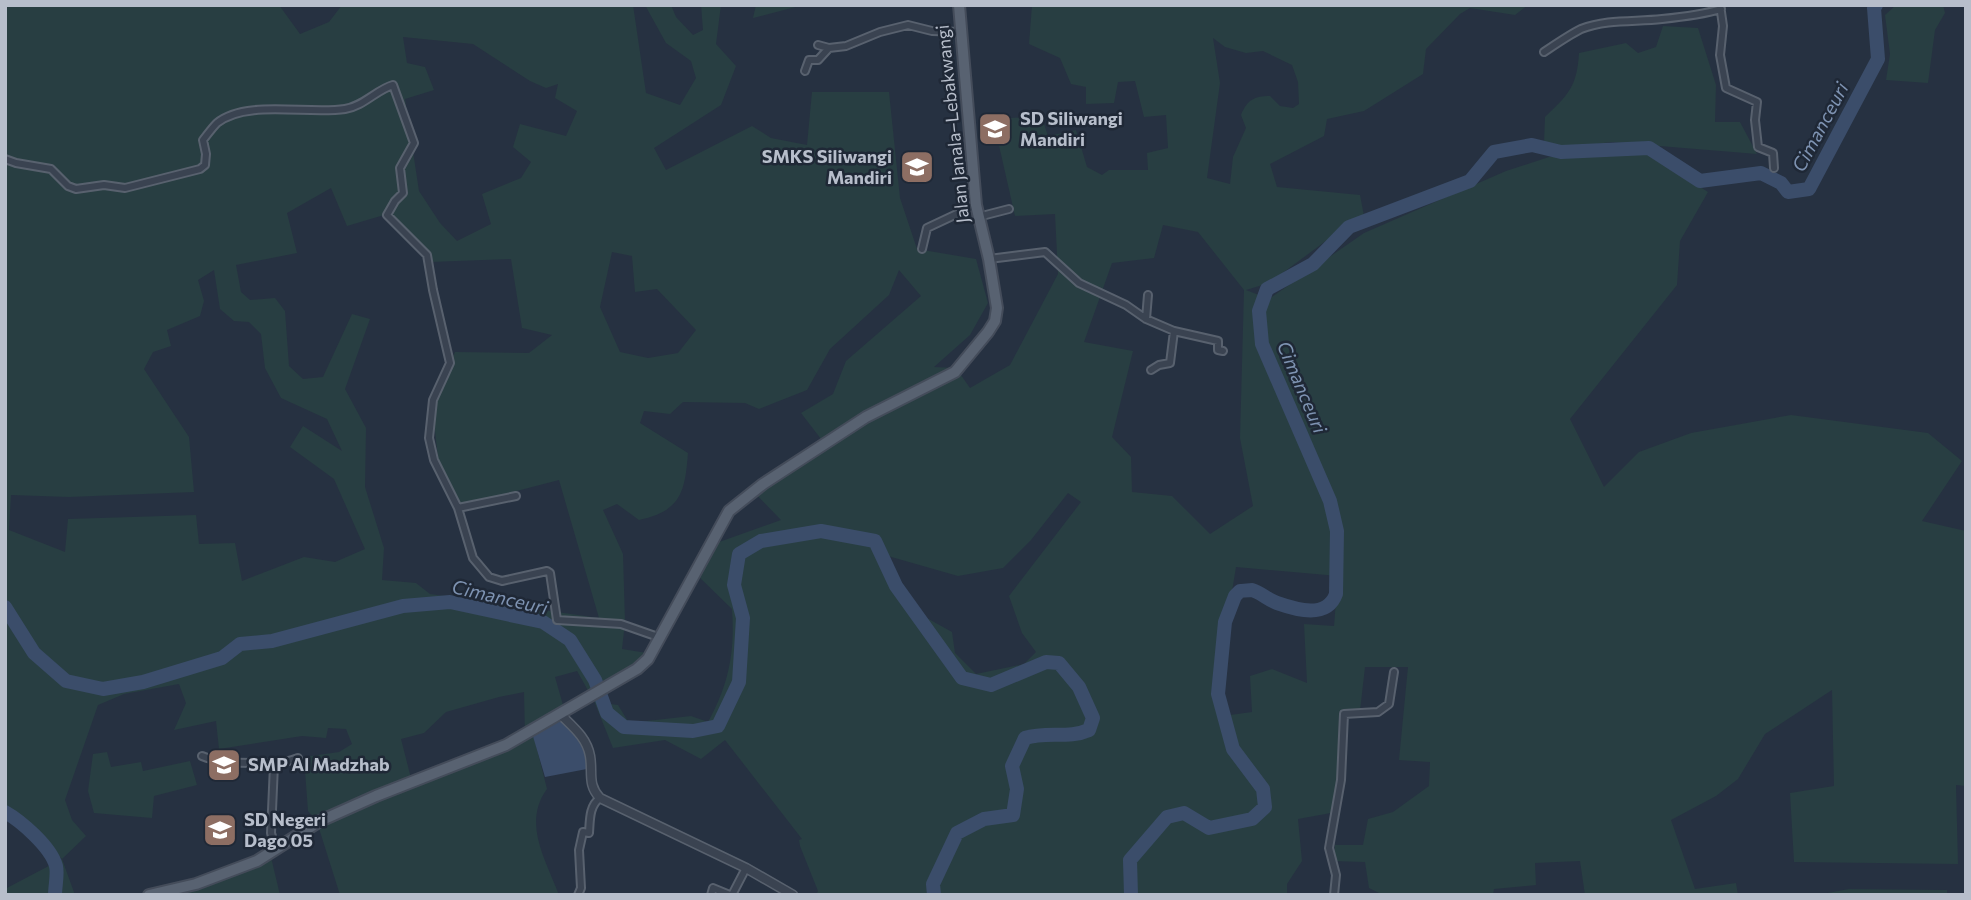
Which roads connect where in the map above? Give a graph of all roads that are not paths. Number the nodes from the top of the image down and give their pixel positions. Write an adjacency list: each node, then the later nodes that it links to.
1 (959, 5): 3 (main road, Jalan Janala–Lebakwangi)
2 (1721, 7): 6 (street); 9 (street)
3 (961, 32): 5 (street); 10 (main road, Jalan Janala–Lebakwangi)
4 (818, 45): 5 (street)
5 (829, 48): 7 (street)
6 (1544, 52)
7 (805, 71)
8 (5, 159): 21 (street)
9 (1774, 168)
10 (975, 205): 12 (main road, Jalan Janala–Lebakwangi); 13 (street)
11 (1009, 209): 12 (street)
12 (978, 217): 14 (main road, Jalan Janala–Lebakwangi)
13 (922, 249)
14 (989, 259): 16 (street); 22 (main road, Jalan Janala–Lebakwangi)
15 (1147, 295): 16 (street)
16 (1146, 319): 17 (street)
17 (1174, 331): 18 (street); 19 (street)
18 (1223, 351)
19 (1151, 370)
20 (516, 496): 21 (street)
21 (458, 509): 22 (street)
22 (661, 638): 24 (main road, Jalan Janala–Lebakwangi)
23 (1394, 672): 36 (street)
24 (561, 715): 28 (street); 29 (main road)
25 (202, 756): 27 (street)
26 (298, 758): 27 (street)
27 (274, 765): 29 (street)
28 (600, 798): 30 (street); 32 (street)
29 (276, 850): 31 (main road)
30 (746, 868): 34 (street); 35 (street)
31 (149, 895)
32 (578, 895)
33 (711, 895): 34 (street)
34 (731, 895)
35 (793, 895)
36 (1334, 895)

